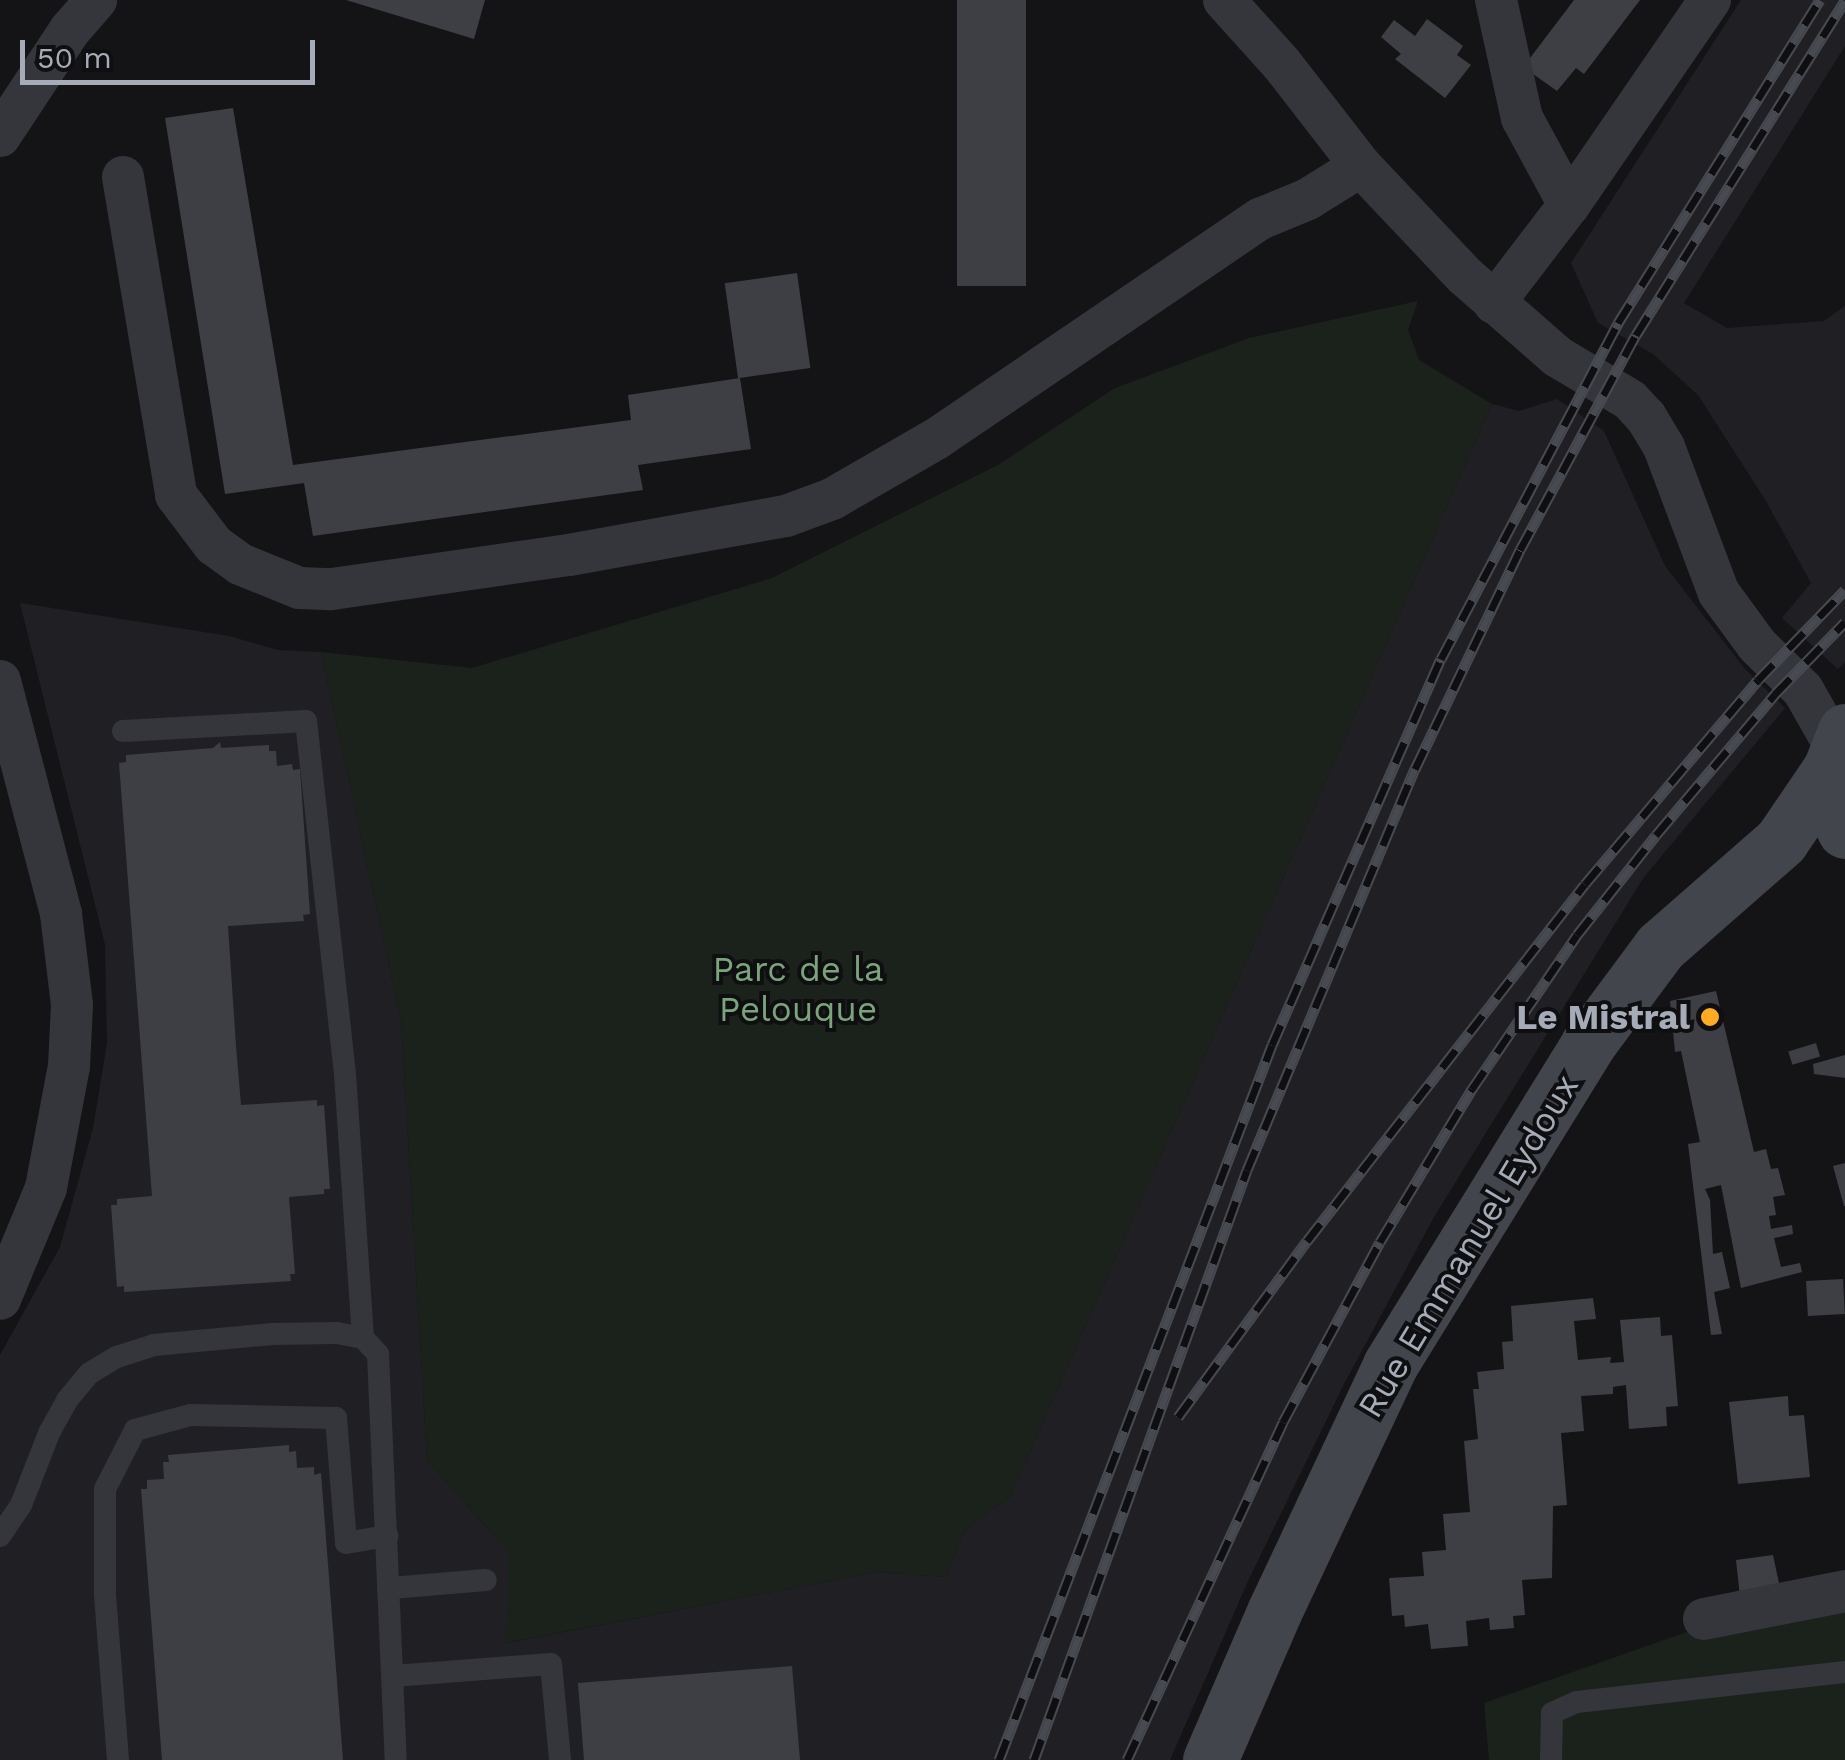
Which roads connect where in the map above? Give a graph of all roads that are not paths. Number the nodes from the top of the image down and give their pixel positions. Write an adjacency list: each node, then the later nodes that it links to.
1 (96, 0): 5 (street)
2 (1224, 0): 6 (street)
3 (1496, 0): 8 (street)
4 (1710, 0): 8 (street)
5 (0, 136)
6 (1361, 166): 7 (street); 9 (street)
7 (123, 177)
8 (1569, 204): 9 (street)
9 (1494, 303): 12 (street)
10 (0, 680): 16 (street)
11 (123, 731): 17 (lane)
12 (1839, 737): 13 (street); 15 (street, Rue Emmanuel Eydoux)
13 (1845, 831)
14 (1845, 839): 15 (street)
15 (1781, 841): 29 (street, Rue Emmanuel Eydoux)
16 (0, 1300)
17 (362, 1338): 18 (lane); 19 (lane)
18 (0, 1536)
19 (388, 1536): 21 (lane); 26 (lane)
20 (486, 1580): 21 (lane)
21 (391, 1588): 25 (lane)
22 (1845, 1591): 23 (street)
23 (1704, 1619)
24 (1845, 1672): 30 (lane)
25 (394, 1676): 27 (lane); 28 (lane)
26 (118, 1760)
27 (396, 1760)
28 (560, 1760)
29 (1210, 1760)
30 (1550, 1760)

